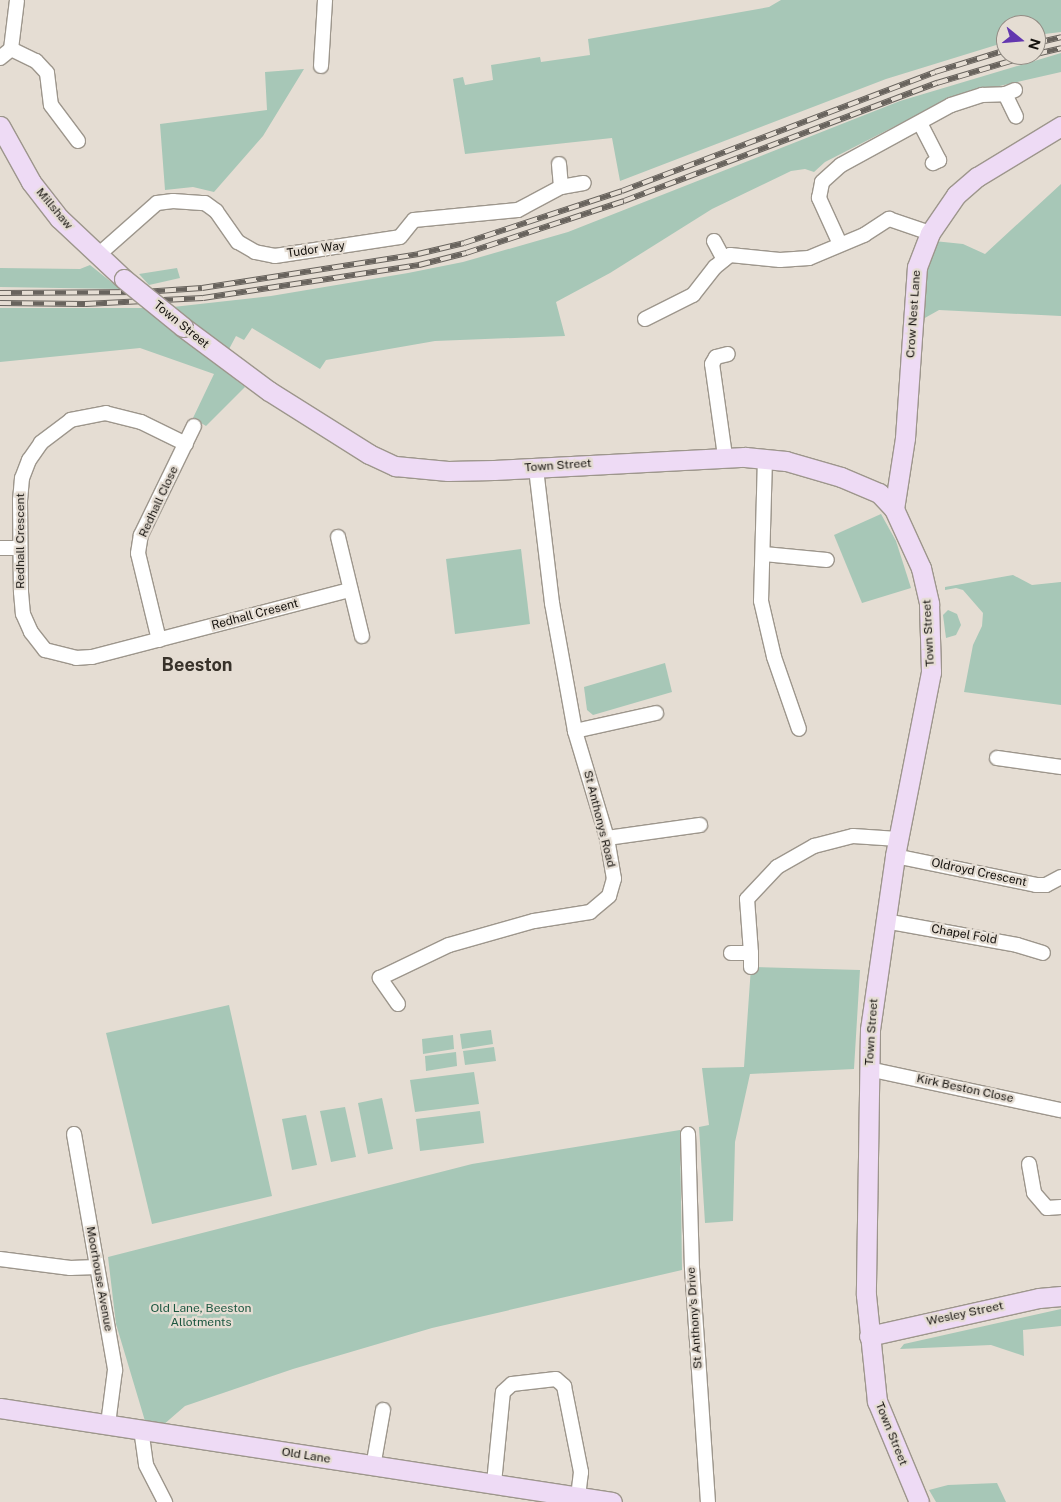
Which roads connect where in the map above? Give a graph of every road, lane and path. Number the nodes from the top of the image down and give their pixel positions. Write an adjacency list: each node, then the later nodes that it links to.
1 (17, 0): 3 (street)
2 (325, 0): 4 (street)
3 (6, 53): 9 (street)
4 (322, 66)
5 (1016, 118): 6 (street)
6 (920, 123): 10 (street); 16 (street)
7 (0, 126): 17 (street, Millshaw)
8 (1061, 126): 14 (street, Crow Nest Lane)
9 (78, 140)
10 (933, 163)
11 (559, 164): 13 (street)
12 (584, 183): 13 (street, Tudor Way)
13 (561, 187): 17 (street, Tudor Way)
14 (930, 233): 16 (street); 27 (street, Crow Nest Lane)
15 (714, 241): 18 (street)
16 (840, 244): 18 (street)
17 (97, 256): 19 (street, Millshaw)
18 (724, 260): 20 (street)
19 (124, 279): 26 (street, Town Street, bridge)
20 (645, 319)
21 (728, 354): 24 (street)
22 (194, 426): 23 (street, Redhall Close)
23 (186, 444): 30 (street, Redhall Crescent); 35 (street, Redhall Close)
24 (725, 456): 25 (street, Town Street); 26 (street, Town Street)
25 (765, 458): 27 (street, Town Street); 31 (street)
26 (536, 468): 38 (street, St Anthonys Road)
27 (894, 509): 43 (street, Town Street)
28 (338, 537): 33 (street)
29 (0, 548): 30 (street)
30 (19, 548): 35 (street, Redhall Crescent)
31 (764, 554): 32 (street); 37 (street)
32 (827, 560)
33 (350, 590): 34 (street); 35 (street, Redhall Cresent)
34 (362, 636)
35 (159, 640)
36 (656, 713): 38 (street)
37 (799, 730)
38 (575, 731): 42 (street, St Anthonys Road)
39 (997, 758): 40 (street)
40 (1061, 767)
41 (700, 825): 42 (street)
42 (606, 838): 48 (street, St Anthonys Road)
43 (897, 847): 44 (street, Oldroyd Crescent); 45 (street, Town Street); 46 (street, Oldroyd Crescent)
44 (1061, 876)
45 (885, 921): 47 (street, Chapel Fold); 49 (street, Town Street)
46 (731, 952)
47 (1043, 953)
48 (398, 1004)
49 (869, 1069): 50 (street, Kirk Beston Close); 58 (street, Town Street)
50 (1061, 1110)
51 (74, 1134): 56 (street, Moorhouse Avenue)
52 (688, 1134): 68 (street, St Anthony's Drive)
53 (1029, 1164): 54 (street)
54 (1061, 1207)
55 (0, 1259): 56 (street)
56 (97, 1267): 61 (street, Moorhouse Avenue)
57 (1061, 1296): 58 (street, Wesley Street)
58 (869, 1336): 69 (street, Town Street)
59 (0, 1408): 61 (street, Old Lane)
60 (383, 1410): 63 (street)
61 (108, 1424): 62 (street, Old Lane)
62 (141, 1429): 63 (street, Old Lane); 66 (street)
63 (374, 1467): 64 (street, Old Lane)
64 (494, 1483): 65 (street, Old Lane); 65 (street)
65 (578, 1497): 67 (street, Old Lane)
66 (165, 1502)
67 (612, 1502)
68 (708, 1502)
69 (919, 1502)

